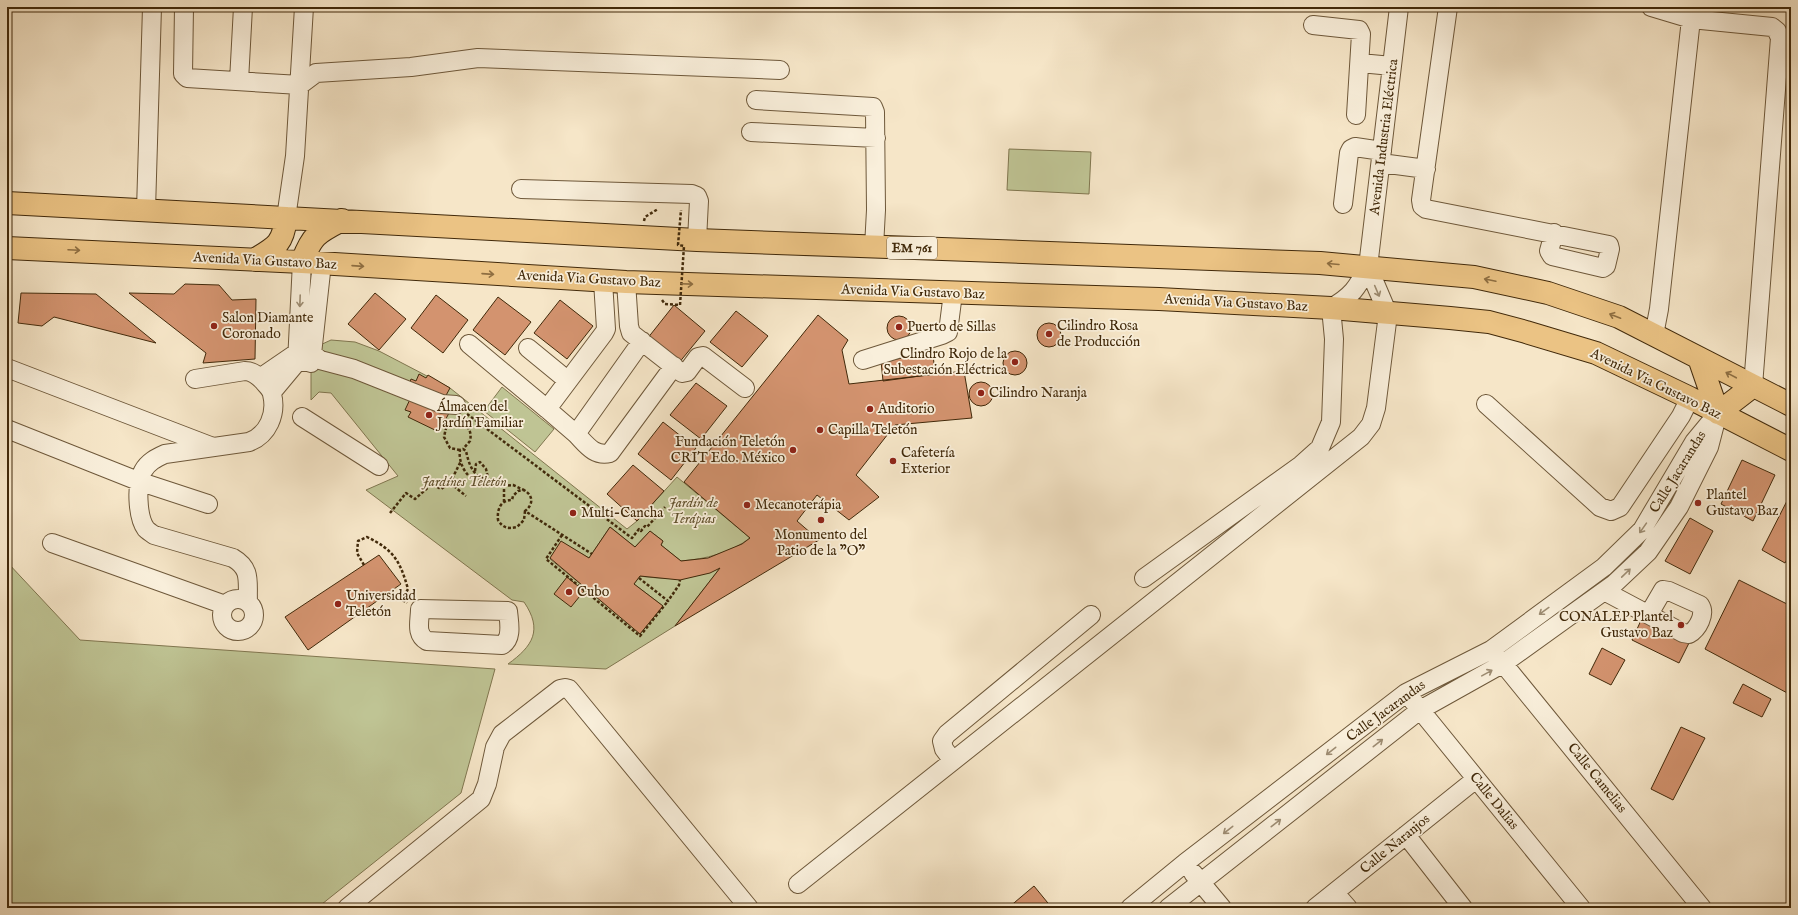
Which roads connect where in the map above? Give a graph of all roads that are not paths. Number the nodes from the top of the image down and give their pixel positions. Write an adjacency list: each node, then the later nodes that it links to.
1 (152, 7): 24 (street)
2 (184, 7): 13 (street)
3 (243, 7): 13 (street)
4 (304, 7): 14 (street)
5 (1399, 7): 11 (street, Avenida Industria Eléctrica)
6 (1448, 7): 20 (street)
7 (1650, 7): 8 (street)
8 (1691, 19): 39 (street); 51 (street)
9 (1313, 25): 10 (street)
10 (1360, 63): 11 (street); 16 (street)
11 (1392, 66): 19 (street, Avenida Industria Eléctrica)
12 (780, 70): 14 (street)
13 (239, 81): 14 (street)
14 (300, 85): 25 (street)
15 (756, 100): 18 (street)
16 (1356, 115)
17 (751, 132): 18 (street)
18 (876, 138): 29 (street)
19 (1381, 157): 20 (street); 23 (street); 33 (street, Avenida Industria Eléctrica)
20 (1426, 169): 27 (street)
21 (521, 189): 28 (street)
22 (7, 203): 24 (main road, EM 761)
23 (1343, 204)
24 (146, 210): 25 (main road, EM 761)
25 (286, 218): 26 (main road, EM 761); 31 (main road)
26 (342, 220): 28 (main road, EM 761); 32 (main road)
27 (1554, 233)
28 (696, 240): 29 (main road, EM 761)
29 (874, 247): 33 (main road, EM 761, one-way to 29)
30 (7, 248): 31 (main road, Avenida Via Gustavo Baz, one-way to 31)
31 (254, 260): 32 (main road, Avenida Via Gustavo Baz)
32 (312, 263): 34 (main road, Avenida Via Gustavo Baz, one-way to 34); 43 (street)
33 (1368, 267): 37 (street, Avenida Industria Eléctrica); 38 (street, one-way to 38); 39 (main road, EM 761, one-way to 33)
34 (603, 281): 35 (main road, Avenida Via Gustavo Baz); 50 (street)
35 (626, 282): 36 (main road, Avenida Via Gustavo Baz, one-way to 36); 40 (street)
36 (953, 293): 37 (main road, Avenida Via Gustavo Baz); 45 (street)
37 (1331, 308): 38 (main road, Avenida Via Gustavo Baz); 69 (street)
38 (1388, 314): 54 (main road, Avenida Via Gustavo Baz); 80 (street)
39 (1654, 335): 44 (main road, EM 761)
40 (642, 340): 46 (street); 62 (street)
41 (469, 344): 58 (street)
42 (528, 348): 50 (street)
43 (307, 358): 48 (street); 53 (street); 56 (street)
44 (1699, 358): 51 (main road, EM 761, one-way to 44); 59 (main road)
45 (863, 360)
46 (674, 366): 52 (street); 62 (street)
47 (7, 368): 63 (street)
48 (260, 378): 49 (street); 53 (street)
49 (195, 379)
50 (567, 380): 58 (street)
51 (1753, 386): 57 (main road, EM 761); 59 (main road)
52 (745, 388)
53 (272, 392): 63 (street)
54 (1690, 398): 55 (street); 59 (main road, Avenida Via Gustavo Baz)
55 (1486, 404)
56 (456, 405)
57 (1791, 405)
58 (547, 409): 62 (street)
59 (1718, 413): 64 (main road, Avenida Via Gustavo Baz); 70 (street, Calle Jacarandas, one-way to 59); 76 (street, Calle Jacarandas, one-way to 76)
60 (302, 417): 65 (street)
61 (7, 429): 66 (street)
62 (576, 434)
63 (213, 447): 66 (street)
64 (1791, 450)
65 (378, 466)
66 (138, 481): 67 (street); 71 (street)
67 (208, 504)
68 (52, 543): 72 (street)
69 (1144, 578)
70 (1604, 591): 74 (street); 77 (street, Calle Jacarandas)
71 (248, 602): 72 (street); 72 (street)
72 (225, 605)
73 (420, 609): 73 (street)
74 (1649, 614)
75 (1091, 615): 80 (street)
76 (1490, 650): 77 (street, Calle Camelias); 78 (street, Calle Jacarandas)
77 (1504, 663): 79 (street, Calle Jacarandas, one-way to 77); 96 (street, Calle Camelias)
78 (1406, 693): 79 (street, Calle Dalias); 83 (street, Calle Jacarandas, one-way to 83)
79 (1420, 710): 81 (street, Calle Dalias); 84 (street, Calle Jacarandas, one-way to 79)
80 (953, 761): 85 (street)
81 (1476, 779): 82 (street, Calle Naranjos); 95 (street, Calle Dalias)
82 (1406, 835): 86 (street, Calle Naranjos); 94 (street)
83 (1185, 863): 84 (street); 89 (street, Calle Jacarandas)
84 (1201, 882): 90 (street, Calle Jacarandas); 91 (street)
85 (798, 884)
86 (1335, 892): 92 (street, Calle Naranjos); 93 (street)
87 (347, 908): 88 (street)
88 (749, 908)
89 (1130, 908)
90 (1168, 908)
91 (1222, 908)
92 (1315, 908)
93 (1348, 908)
94 (1463, 908)
95 (1582, 908)
96 (1702, 908)

